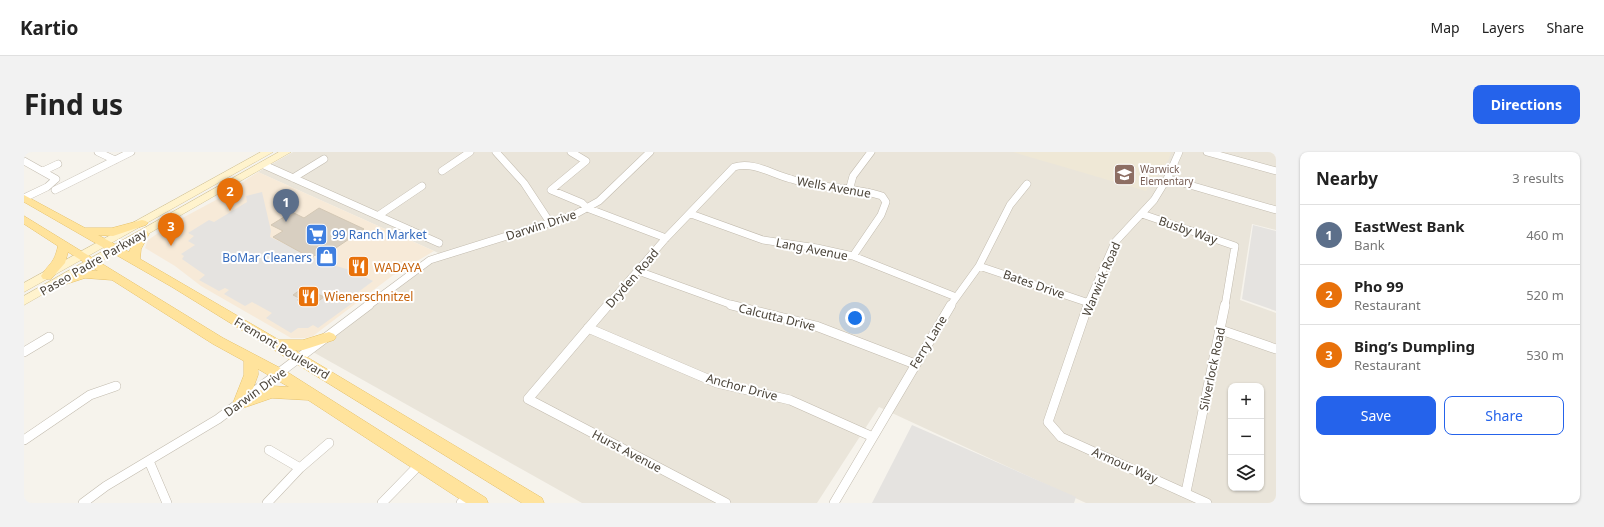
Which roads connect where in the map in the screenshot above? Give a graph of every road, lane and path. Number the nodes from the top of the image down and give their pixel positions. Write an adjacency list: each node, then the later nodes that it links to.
1 (98, 152): 13 (street)
2 (131, 152): 13 (street)
3 (268, 152): 37 (main road, Paseo Padre Parkway)
4 (272, 152): 22 (main road)
5 (286, 152): 18 (main road, Paseo Padre Parkway)
6 (470, 152): 20 (street)
7 (496, 152): 36 (street)
8 (571, 152): 30 (street)
9 (650, 152): 30 (street, Darwin Drive)
10 (871, 152): 27 (street)
11 (1179, 152): 24 (street, Warwick Road)
12 (1207, 152): 21 (street)
13 (115, 160): 28 (street)
14 (324, 160): 23 (street)
15 (24, 161): 19 (street)
16 (58, 164): 19 (street)
17 (741, 164): 27 (street, Wells Avenue); 32 (street, Dryden Road)
18 (264, 165): 22 (main road, Paseo Padre Parkway); 23 (street)
19 (43, 171): 29 (street)
20 (442, 171)
21 (1276, 171)
22 (246, 175): 37 (main road, Paseo Padre Parkway)
23 (293, 178): 34 (street)
24 (1169, 179): 31 (street); 33 (street, Warwick Road)
25 (1028, 184): 47 (street, Ferry Lane)
26 (422, 186): 34 (street)
27 (850, 187): 44 (street, Wells Avenue)
28 (55, 190)
29 (24, 198): 38 (main road, Fremont Boulevard)
30 (587, 208): 36 (street, Darwin Drive); 39 (street)
31 (1276, 210)
32 (691, 214): 39 (street, Dryden Road); 44 (street, Lang Avenue)
33 (1142, 214): 42 (street, Busby Way); 55 (street, Warwick Road)
34 (379, 215): 40 (street)
35 (24, 220): 41 (main road, Fremont Boulevard)
36 (551, 224): 59 (street, Darwin Drive)
37 (142, 229): 38 (main road); 43 (main road, Paseo Padre Parkway); 46 (main road)
38 (83, 231): 43 (main road, Fremont Boulevard)
39 (666, 238): 48 (street, Dryden Road)
40 (439, 243)
41 (64, 245): 45 (main road, Fremont Boulevard); 49 (main road)
42 (1235, 246): 57 (street, Silverlock Road)
43 (111, 247): 45 (main road, Paseo Padre Parkway); 46 (main road, Fremont Boulevard)
44 (853, 256): 53 (street, Lang Avenue)
45 (87, 260): 49 (main road, Paseo Padre Parkway); 50 (main road, Fremont Boulevard); 51 (main road, Paseo Padre Parkway)
46 (134, 260): 60 (main road, Fremont Boulevard)
47 (979, 266): 53 (street, Ferry Lane); 55 (street, Bates Drive)
48 (638, 271): 56 (street, Dryden Road); 65 (street, Calcutta Drive)
49 (47, 276): 52 (main road, Paseo Padre Parkway)
50 (115, 276): 51 (main road); 64 (main road, Fremont Boulevard)
51 (57, 282): 54 (main road, Paseo Padre Parkway)
52 (24, 288)
53 (956, 296): 65 (street, Ferry Lane)
54 (24, 301)
55 (1089, 303): 71 (street, Warwick Road)
56 (588, 328): 69 (street, Dryden Road); 72 (street, Anchor Drive)
57 (1221, 330): 61 (street); 79 (street, Silverlock Road)
58 (49, 337): 62 (street)
59 (329, 337): 60 (main road); 63 (street, Darwin Drive)
60 (277, 345): 63 (main road, Fremont Boulevard)
61 (1276, 349)
62 (24, 352)
63 (301, 358): 66 (street, Darwin Drive); 85 (main road, Fremont Boulevard)
64 (251, 359): 66 (main road, Fremont Boulevard); 70 (main road)
65 (915, 364): 72 (street, Ferry Lane)
66 (279, 374): 68 (main road, Fremont Boulevard); 70 (street, Darwin Drive)
67 (116, 386): 73 (street)
68 (310, 395): 70 (main road); 77 (main road, Fremont Boulevard)
69 (528, 399): 86 (street, Hurst Avenue)
70 (240, 403): 76 (street, Darwin Drive)
71 (1048, 422): 79 (street, Armour Way)
72 (873, 437): 87 (street, Ferry Lane)
73 (24, 440)
74 (329, 443): 78 (street)
75 (269, 450): 78 (street)
76 (149, 461): 81 (street, Darwin Drive); 82 (street)
77 (419, 465): 80 (main road, Fremont Boulevard); 84 (street)
78 (300, 468): 83 (street)
79 (1186, 492): 88 (street, Armour Way)
80 (470, 501)
81 (83, 503)
82 (167, 503)
83 (267, 503)
84 (382, 503)
85 (536, 503)
86 (726, 503)
87 (834, 503)
88 (1207, 503)

